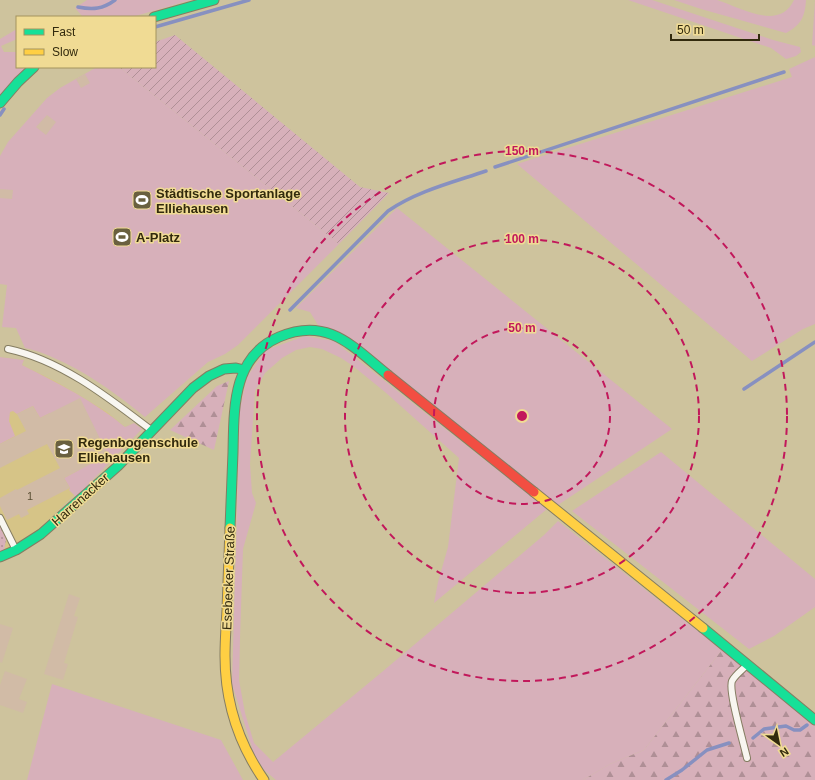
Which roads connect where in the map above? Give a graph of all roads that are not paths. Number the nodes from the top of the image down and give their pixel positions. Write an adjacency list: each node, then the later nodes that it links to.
1 (214, 0): 2 (street)
2 (156, 16)
3 (33, 68): 4 (street)
4 (0, 103)
5 (8, 348): 7 (lane)
6 (244, 370): 7 (street, Harrenacker); 11 (street, Esebecker Straße); 14 (street, Esebecker Straße)
7 (152, 431): 9 (street, Harrenacker)
8 (0, 518): 9 (lane)
9 (16, 550): 10 (street, Harrenacker)
10 (0, 557)
11 (748, 664): 12 (street, Esebecker Straße); 13 (lane)
12 (815, 720)
13 (747, 758)
14 (264, 780)

